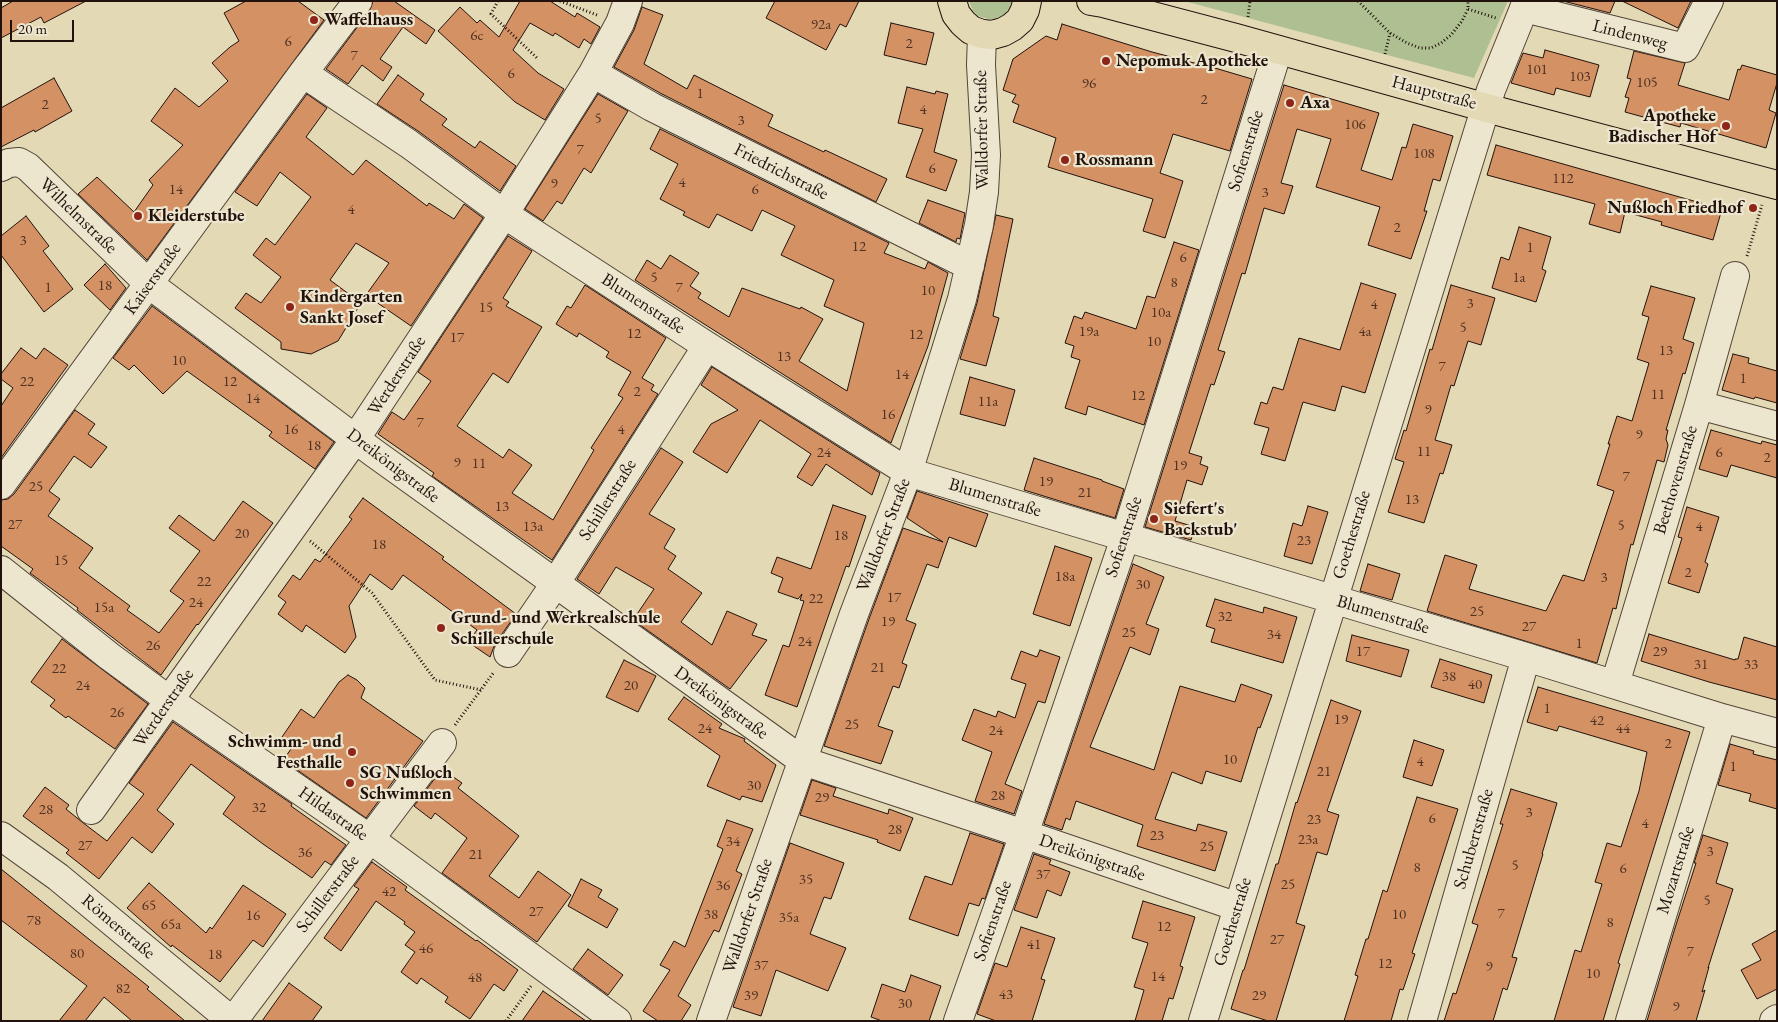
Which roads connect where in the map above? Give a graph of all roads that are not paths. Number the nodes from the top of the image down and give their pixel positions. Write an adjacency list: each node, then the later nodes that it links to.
1 (358, 1): 10 (street, Kaiserstraße)
2 (952, 1): 8 (main road)
3 (1027, 1): 8 (main road)
4 (1091, 1): 9 (main road, Hauptstraße)
5 (1709, 1): 6 (street, Lindenweg)
6 (1525, 5): 12 (street, Goethestraße)
7 (624, 12): 11 (street, Werderstraße)
8 (982, 34): 16 (street, Walldorfer Straße)
9 (1278, 50): 12 (main road, Hauptstraße); 25 (street, Sofienstraße)
10 (303, 73): 15 (street, Blumenstraße); 18 (street, Kaiserstraße)
11 (593, 73): 15 (street, Werderstraße); 16 (street, Friedrichstraße)
12 (1486, 107): 14 (main road, Hauptstraße); 28 (street, Goethestraße)
13 (1, 167): 18 (street, Wilhelmstraße)
14 (1772, 184)
15 (504, 214): 19 (street, Blumenstraße); 22 (street, Werderstraße)
16 (970, 266): 23 (street, Walldorfer Straße)
17 (1735, 276): 20 (street, Beethovenstraße)
18 (149, 284): 22 (street, Dreikönigstraße); 24 (street, Kaiserstraße)
19 (707, 346): 23 (street, Blumenstraße); 27 (street, Schillerstraße)
20 (1699, 405): 21 (street); 31 (street, Beethovenstraße)
21 (1777, 426)
22 (356, 438): 27 (street, Dreikönigstraße); 32 (street, Werderstraße)
23 (908, 472): 25 (street, Blumenstraße); 36 (street, Walldorfer Straße)
24 (1, 485)
25 (1125, 538): 28 (street, Blumenstraße); 38 (street, Sofienstraße)
26 (1, 570): 32 (street, Hildastraße)
27 (555, 584): 29 (street, Schillerstraße); 36 (street, Dreikönigstraße)
28 (1332, 600): 30 (street, Blumenstraße); 41 (street, Goethestraße)
29 (508, 653)
30 (1526, 657): 31 (street, Blumenstraße); 47 (street, Schubertstraße)
31 (1615, 684): 33 (street, Blumenstraße)
32 (169, 700): 37 (street, Werderstraße); 40 (street, Hildastraße)
33 (1722, 718): 34 (street, Blumenstraße); 48 (street, Mozartstraße)
34 (1777, 733)
35 (442, 744): 40 (street, Schillerstraße)
36 (803, 762): 38 (street, Dreikönigstraße); 44 (street, Walldorfer Straße)
37 (91, 810)
38 (1024, 834): 41 (street, Dreikönigstraße); 45 (street, Sofienstraße)
39 (1, 836): 42 (street, Römerstraße)
40 (370, 839): 42 (street, Schillerstraße); 43 (street, Hildastraße)
41 (1238, 908): 46 (street, Goethestraße)
42 (233, 1021)
43 (618, 1021)
44 (712, 1021)
45 (958, 1021)
46 (1202, 1021)
47 (1422, 1021)
48 (1630, 1021)

